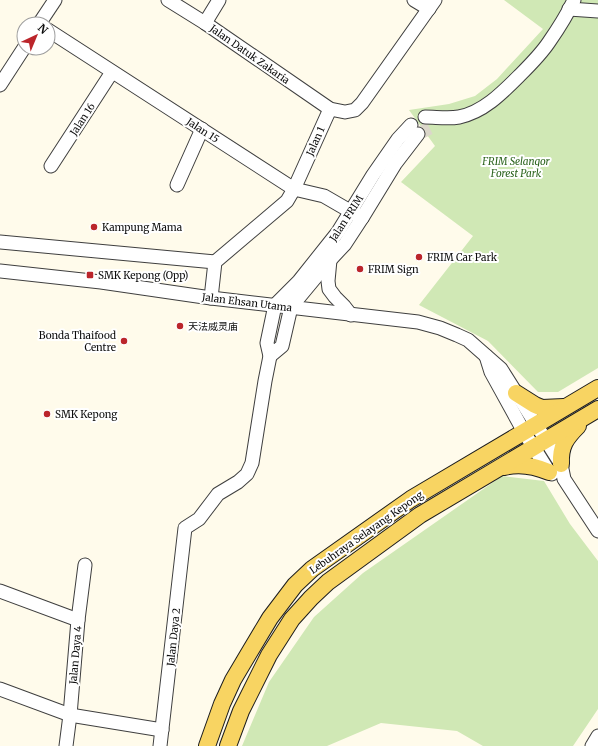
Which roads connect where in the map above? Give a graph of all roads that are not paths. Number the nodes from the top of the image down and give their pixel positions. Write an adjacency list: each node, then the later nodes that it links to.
1 (55, 0): 8 (street)
2 (168, 0): 9 (street, Jalan Datuk Zakaria)
3 (219, 0): 9 (street)
4 (414, 0): 5 (street)
5 (432, 5): 14 (street)
6 (571, 5): 7 (street); 15 (street)
7 (598, 11)
8 (44, 16)
9 (205, 23): 14 (street, Jalan Datuk Zakaria)
10 (56, 35): 12 (street, Jalan 15)
11 (19, 56): 13 (street)
12 (112, 72): 17 (street, Jalan 15); 18 (street, Jalan 16)
13 (0, 85)
14 (330, 110): 20 (street, Jalan 1)
15 (429, 122)
16 (414, 129): 21 (street, Jalan FRIM)
17 (202, 130): 19 (street); 20 (street, Jalan 15)
18 (51, 166)
19 (177, 185)
20 (294, 189): 21 (street, Jalan 15); 24 (street, Jalan 1)
21 (357, 215): 23 (street, Jalan FRIM); 27 (street, Jalan FRIM)
22 (0, 242): 24 (street)
23 (330, 260): 28 (street, Jalan FRIM); 29 (street)
24 (215, 262): 26 (street)
25 (0, 270): 26 (street, Jalan Ehsan Utama)
26 (211, 298): 27 (street, Jalan Ehsan Utama)
27 (275, 305): 28 (street, Jalan Ehsan Utama); 30 (street)
28 (291, 307): 29 (street, Jalan Ehsan Utama); 30 (street)
29 (351, 314): 31 (street, Jalan Ehsan Utama)
30 (270, 356): 46 (street, Jalan Daya 2)
31 (486, 356): 33 (street, Jalan Ehsan Utama); 36 (street, Jalan Ehsan Utama)
32 (598, 388): 34 (main road, Lebuhraya Selayang Kepong)
33 (516, 393): 34 (main road); 36 (street, Jalan Ehsan Utama)
34 (567, 406): 36 (main road, Lebuhraya Selayang Kepong)
35 (594, 412): 37 (main road, Lebuhraya Selayang Kepong); 39 (main road)
36 (530, 428): 37 (street, Jalan Ehsan Utama); 49 (main road, Lebuhraya Selayang Kepong)
37 (540, 444): 38 (main road, Lebuhraya Selayang Kepong); 39 (street, Jalan Ehsan Utama)
38 (499, 468): 39 (main road); 50 (main road, Lebuhraya Selayang Kepong)
39 (558, 472): 40 (street, Jalan Ehsan Utama)
40 (598, 531)
41 (85, 565): 43 (street, Jalan Daya 4)
42 (0, 592): 43 (street)
43 (78, 620): 45 (street, Jalan Daya 4)
44 (0, 689): 45 (street)
45 (70, 715): 46 (street); 47 (street, Jalan Daya 4)
46 (162, 730): 48 (street, Jalan Daya 2)
47 (66, 746)
48 (160, 746)
49 (207, 746)
50 (228, 746)

